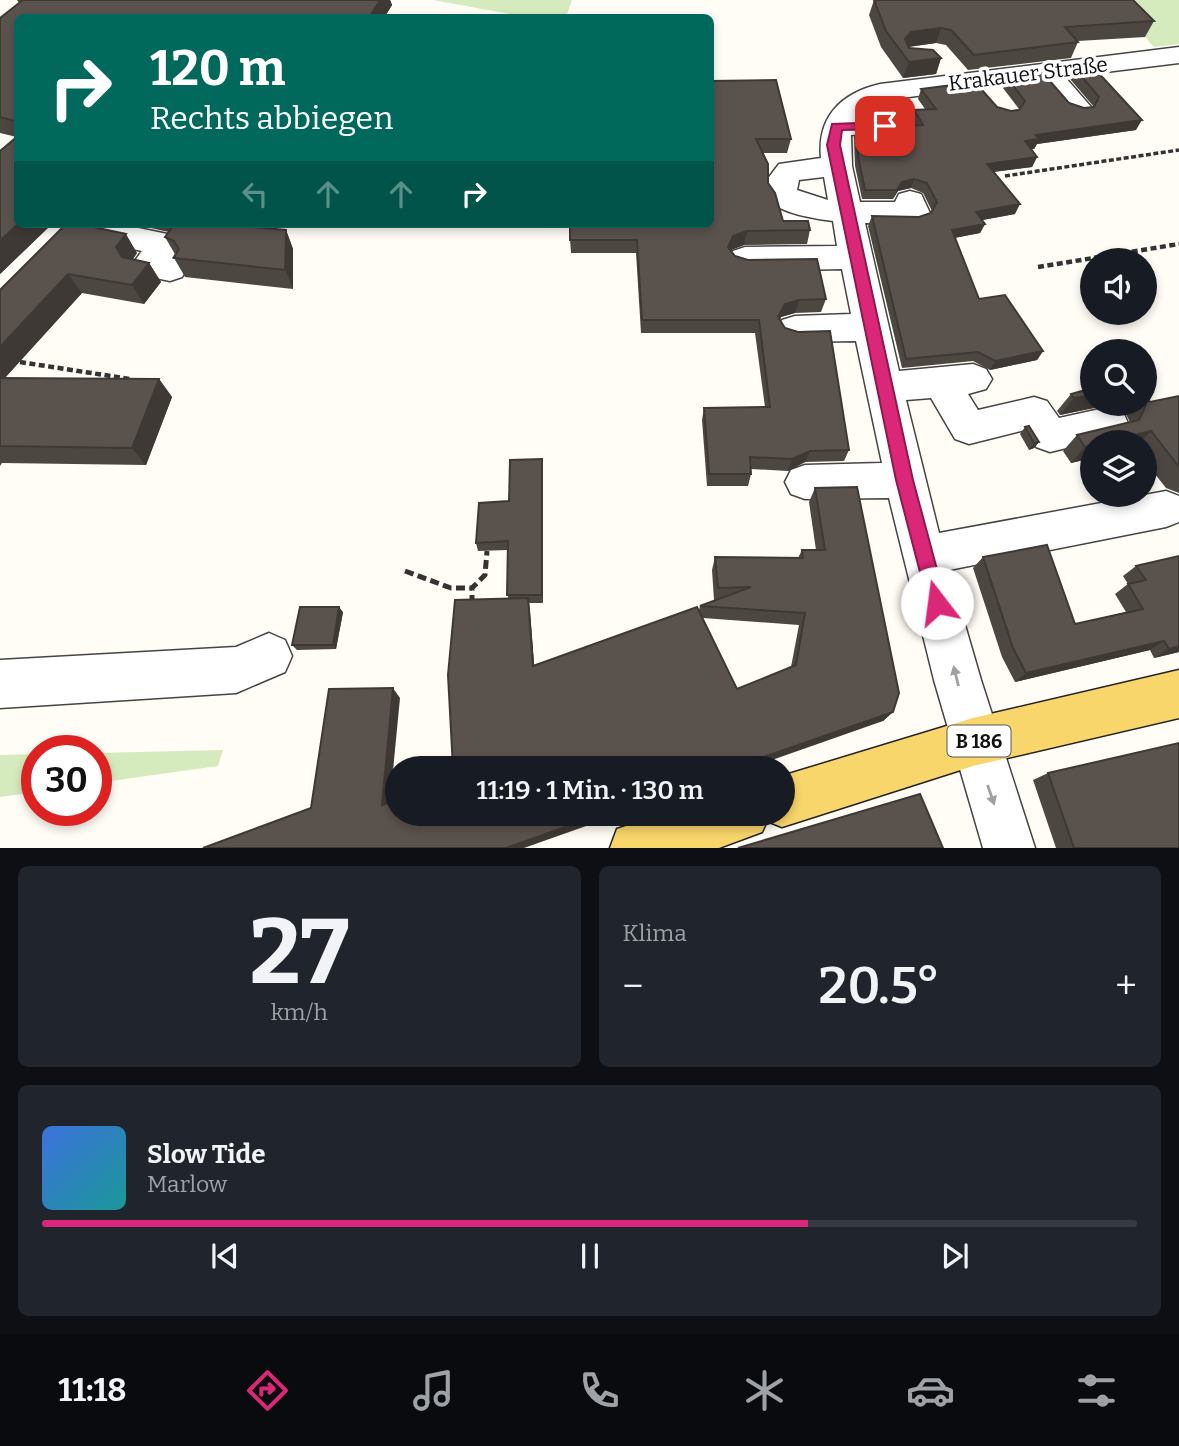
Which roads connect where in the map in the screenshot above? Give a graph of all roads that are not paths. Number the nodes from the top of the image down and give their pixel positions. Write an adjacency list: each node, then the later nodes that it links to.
1 (1179, 55): 2 (street, Krakauer Straße)
2 (1057, 71): 3 (street); 4 (street, Krakauer Straße)
3 (1078, 108)
4 (837, 126): 5 (street); 6 (street)
5 (885, 126)
6 (837, 166): 8 (street); 8 (street)
7 (910, 201): 8 (street)
8 (846, 212): 10 (street)
9 (67, 231): 12 (street)
10 (857, 257): 11 (street); 13 (street)
11 (745, 259)
12 (170, 269)
13 (872, 327): 14 (street); 15 (street)
14 (795, 328)
15 (884, 387): 16 (street); 17 (street)
16 (1109, 422)
17 (905, 480): 18 (street); 20 (street)
18 (806, 481)
19 (1166, 509): 20 (street)
20 (925, 555): 24 (street, one-way to 20)
21 (270, 656): 22 (street)
22 (0, 684)
23 (1179, 694): 24 (main road, B 186)
24 (973, 742): 25 (main road, B 186); 28 (street, one-way to 28)
25 (795, 798)
26 (706, 826): 27 (main road)
27 (636, 848)
28 (1009, 848)

